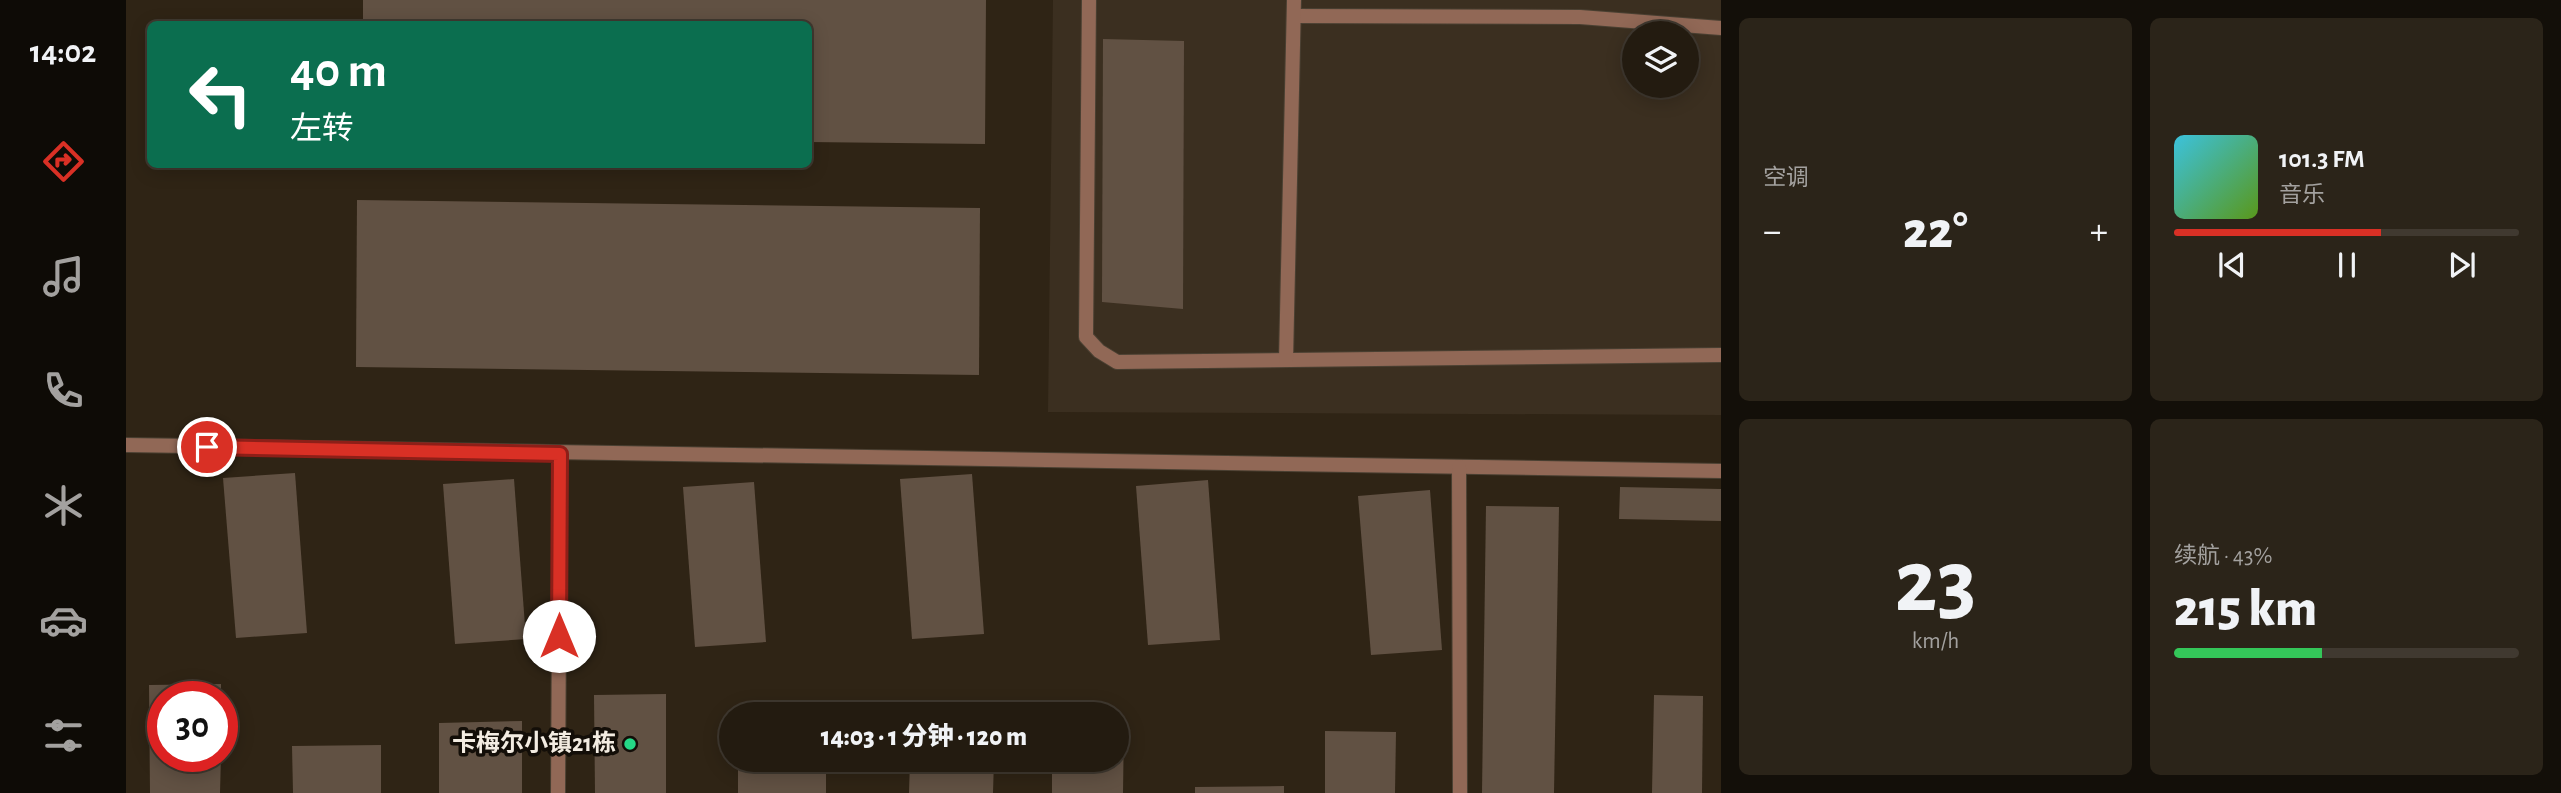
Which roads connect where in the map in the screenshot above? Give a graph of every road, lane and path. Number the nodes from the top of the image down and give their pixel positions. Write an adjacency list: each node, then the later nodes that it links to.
1 (1089, 0): 6 (street)
2 (1294, 0): 3 (street)
3 (1294, 16): 4 (street); 6 (street)
4 (1721, 28)
5 (1721, 355): 6 (street)
6 (1286, 360)
7 (126, 445): 8 (street)
8 (560, 454): 9 (street); 11 (street)
9 (1459, 467): 10 (street); 12 (street)
10 (1721, 471)
11 (558, 793)
12 (1460, 793)

